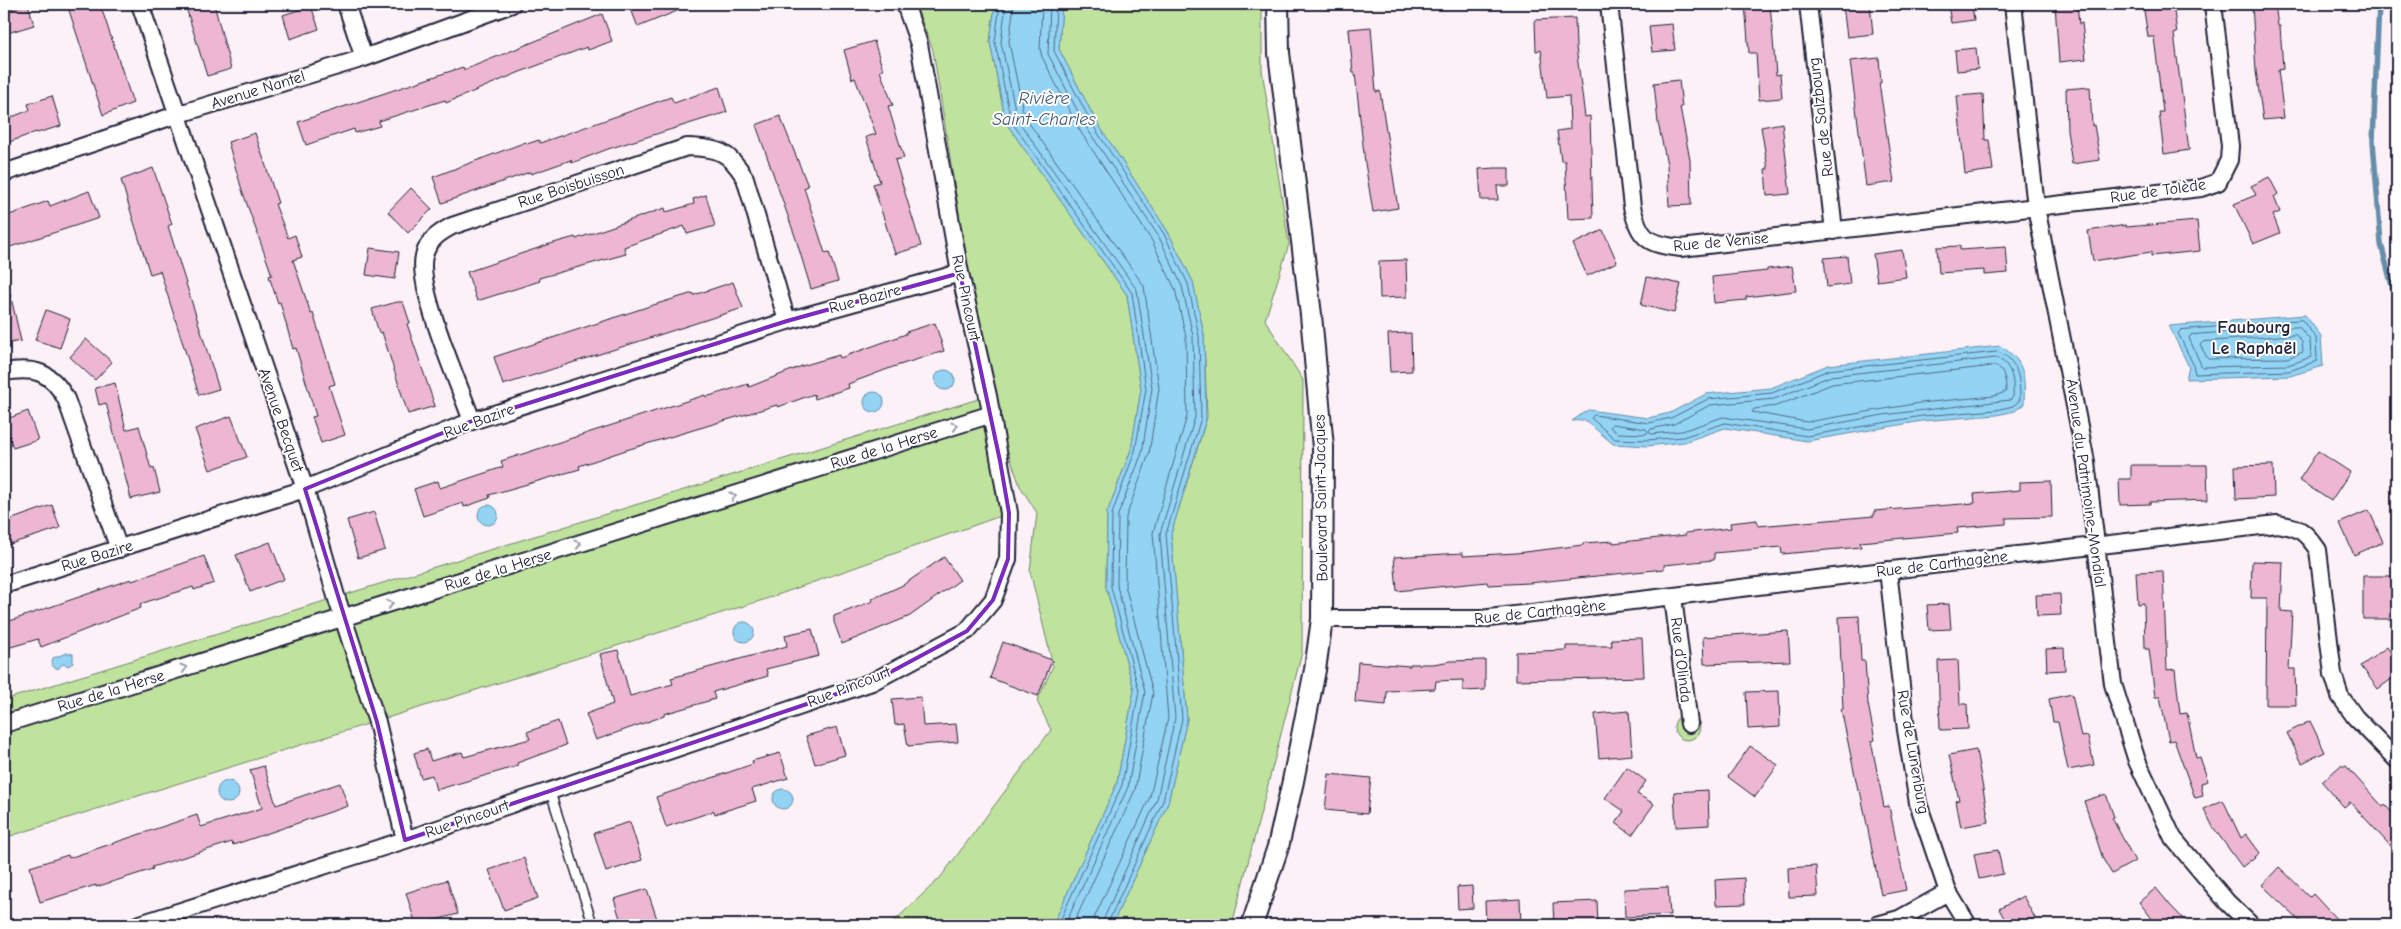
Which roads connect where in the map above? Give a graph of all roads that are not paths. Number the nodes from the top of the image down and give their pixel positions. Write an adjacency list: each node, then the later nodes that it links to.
1 (140, 4): 11 (street, Avenue Becquet)
2 (346, 4): 10 (street)
3 (512, 4): 10 (street, Avenue Nantel)
4 (905, 4): 15 (street, Rue Pincourt)
5 (1278, 4): 27 (street, Boulevard Saint-Jacques)
6 (1609, 4): 14 (street, Rue de Venise)
7 (1808, 4): 14 (street, Rue de Salzbourg)
8 (2013, 4): 13 (street, Avenue du Patrimoine-Mondial)
9 (2213, 4): 13 (street, Rue de Tolède)
10 (364, 58): 11 (street, Avenue Nantel)
11 (176, 115): 12 (street, Avenue Nantel); 20 (street, Avenue Becquet)
12 (4, 173)
13 (2036, 207): 14 (street, Rue de Venise); 21 (street, Avenue du Patrimoine-Mondial)
14 (1834, 231)
15 (960, 273): 16 (street, Rue Bazire); 18 (street, Rue Pincourt)
16 (787, 320): 19 (street, Rue Bazire); 19 (street, Rue Boisbuisson)
17 (4, 372): 22 (street)
18 (992, 414): 26 (street, Rue de la Herse, one-way to 18); 31 (street, Rue Pincourt)
19 (472, 421): 20 (street, Rue Bazire)
20 (305, 489): 22 (street, Rue Bazire); 26 (street, Avenue Becquet)
21 (2095, 545): 23 (street, Rue de Carthagène); 30 (street, Rue de Carthagène); 39 (street, Avenue du Patrimoine-Mondial)
22 (119, 549): 24 (street, Rue Bazire)
23 (1888, 570): 25 (street, Rue de Carthagène); 33 (street, Rue de Lunenburg)
24 (4, 585)
25 (1674, 597): 27 (street, Rue de Carthagène); 29 (street, Rue d'Olinda)
26 (343, 618): 28 (street, Rue de la Herse, one-way to 26); 32 (street, Avenue Becquet)
27 (1322, 619): 36 (street, Boulevard Saint-Jacques)
28 (4, 724)
29 (1689, 724)
30 (2397, 760)
31 (550, 791): 32 (street, Rue Pincourt); 35 (lane)
32 (405, 840): 34 (street, Rue Pincourt)
33 (1948, 892): 37 (street); 38 (street, Rue de Lunenburg)
34 (137, 925)
35 (593, 925)
36 (1252, 925)
37 (1877, 925)
38 (1968, 925)
39 (2251, 925)

